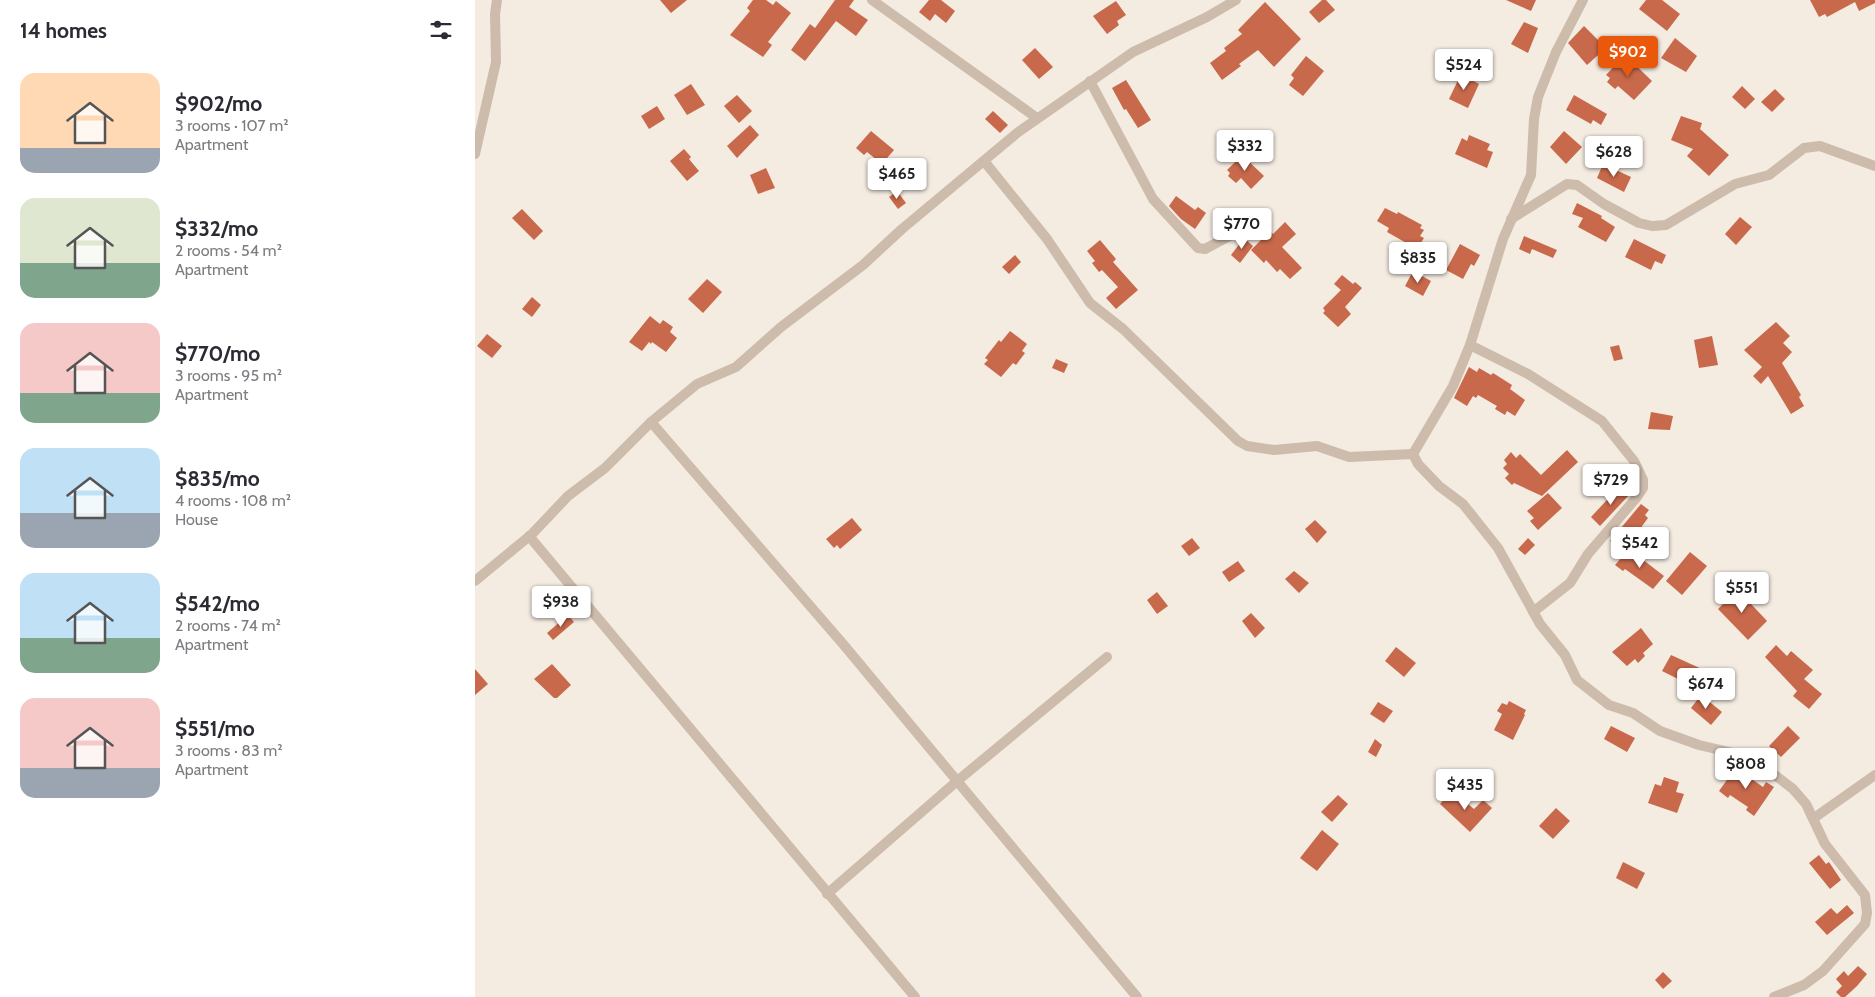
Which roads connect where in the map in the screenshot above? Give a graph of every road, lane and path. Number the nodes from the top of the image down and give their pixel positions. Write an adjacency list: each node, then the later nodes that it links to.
1 (497, 0): 7 (street)
2 (872, 0): 6 (street)
3 (1236, 0): 5 (street)
4 (1583, 0): 10 (street)
5 (1090, 81): 6 (street); 11 (street)
6 (1037, 118): 8 (street)
7 (475, 154)
8 (983, 161): 13 (street); 14 (street)
9 (1875, 166): 10 (street)
10 (1511, 219): 12 (street)
11 (1242, 229)
12 (1470, 345): 14 (street); 17 (street)
13 (651, 422): 15 (street); 20 (street)
14 (1413, 454): 17 (street)
15 (529, 536): 16 (street); 22 (street)
16 (475, 581)
17 (1533, 612): 21 (street)
18 (1107, 656): 20 (street)
19 (1875, 775): 21 (street)
20 (956, 782): 22 (street); 24 (street)
21 (1814, 818): 25 (street)
22 (827, 894): 23 (street)
23 (915, 997)
24 (1137, 997)
25 (1774, 997)

